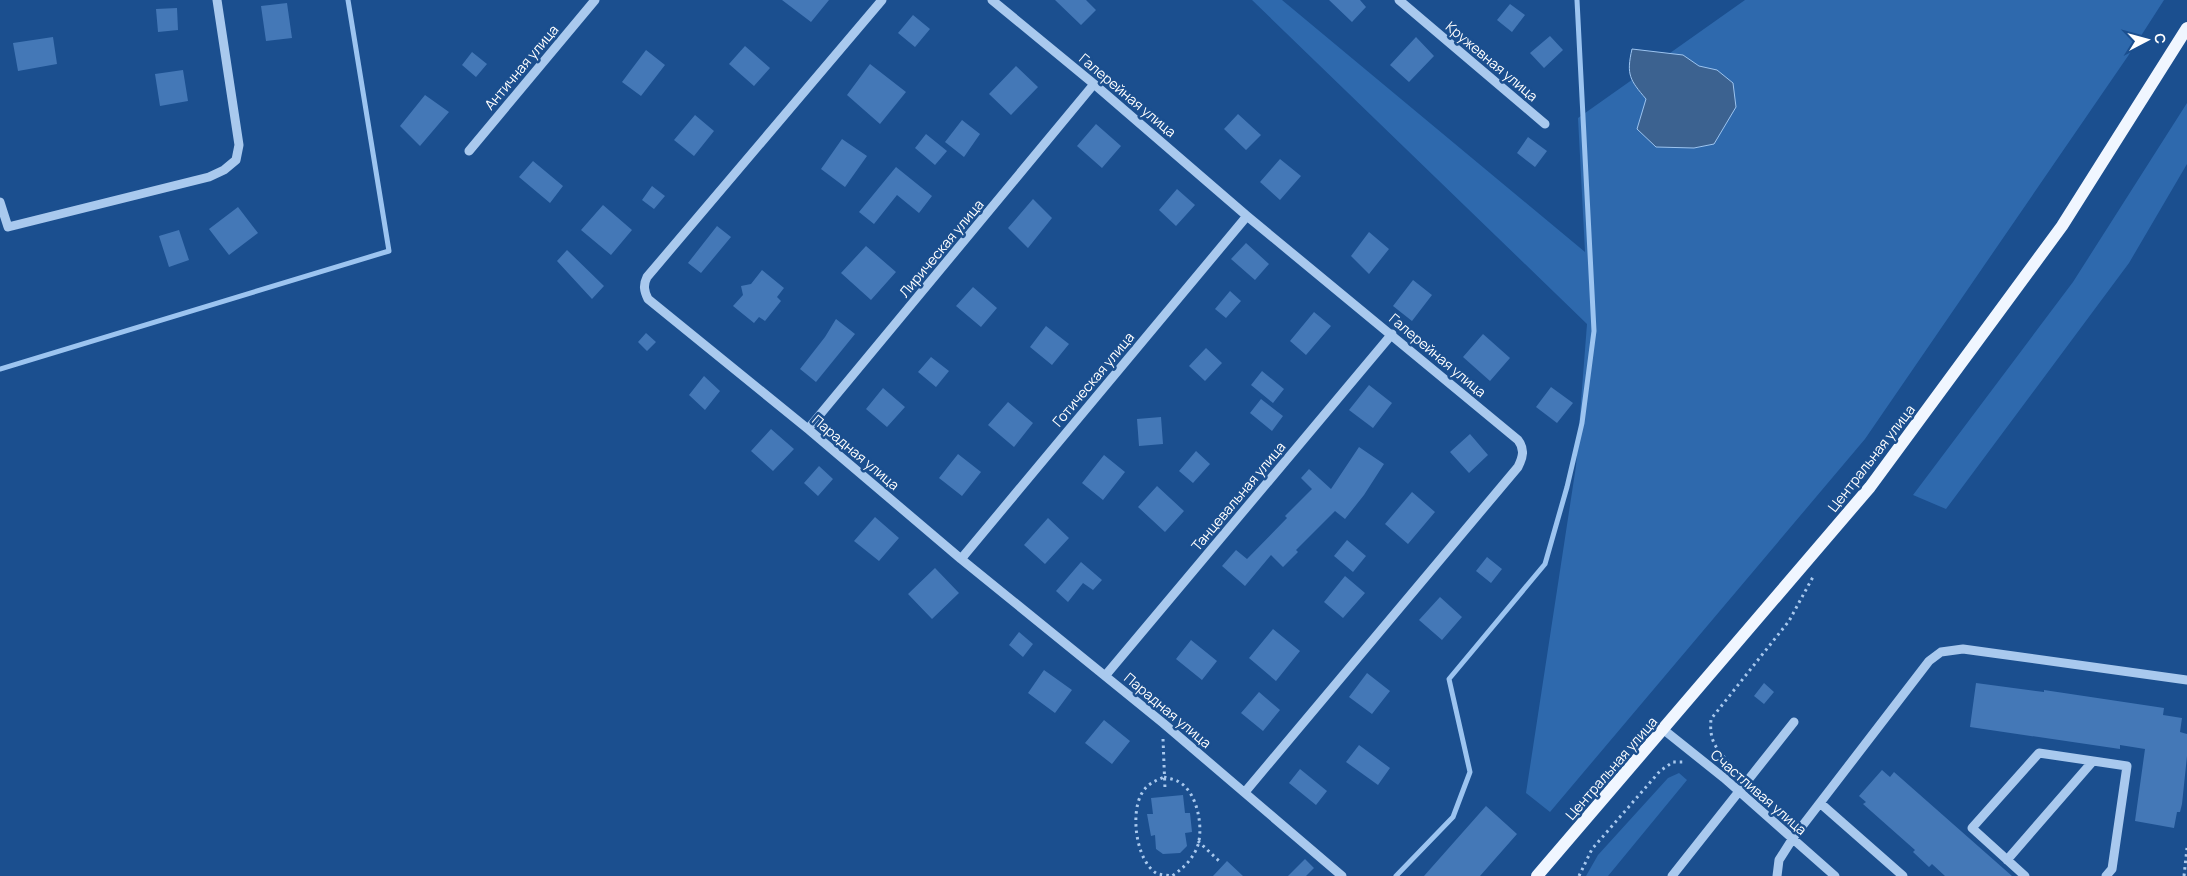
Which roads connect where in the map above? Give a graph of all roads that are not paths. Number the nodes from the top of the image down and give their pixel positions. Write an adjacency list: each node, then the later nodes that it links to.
1 (217, 0): 12 (street)
2 (595, 0): 9 (street, Античная улица)
3 (882, 0): 14 (street, Парадная улица)
4 (992, 0): 7 (street, Галерейная улица)
5 (1399, 0): 8 (street, Кружевная улица)
6 (2187, 28): 19 (main road, Центральная улица)
7 (1094, 84): 11 (street, Галерейная улица); 14 (street, Лирическая улица)
8 (1545, 124)
9 (469, 151)
10 (0, 202): 12 (street)
11 (1247, 216): 13 (street, Галерейная улица); 15 (street, Готическая улица)
12 (4, 228)
13 (1392, 334): 16 (street, Танцевальная улица); 22 (street, Галерейная улица)
14 (808, 429): 15 (street, Парадная улица)
15 (960, 559): 16 (street, Парадная улица)
16 (1105, 676): 22 (street, Парадная улица)
17 (2187, 680): 23 (street)
18 (1794, 722): 21 (street)
19 (1664, 730): 21 (street, Счастливая улица); 27 (main road, Центральная улица)
20 (2093, 761): 25 (street); 25 (street); 33 (street)
21 (1739, 791): 24 (street, Счастливая улица); 28 (street)
22 (1245, 792): 26 (street, Парадная улица)
23 (1820, 803): 24 (street); 31 (street)
24 (1793, 838): 29 (street); 30 (street, Счастливая улица)
25 (2007, 860): 32 (street)
26 (1342, 876)
27 (1537, 876)
28 (1672, 876)
29 (1777, 876)
30 (1835, 876)
31 (1903, 876)
32 (2025, 876)
33 (2106, 876)

